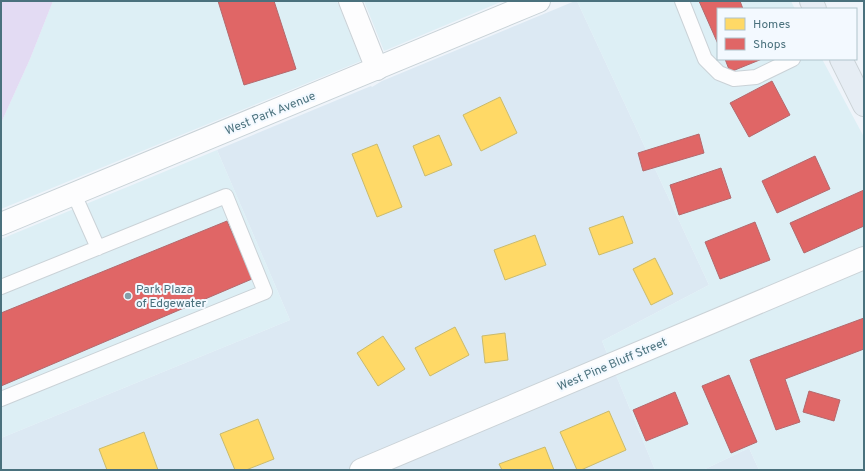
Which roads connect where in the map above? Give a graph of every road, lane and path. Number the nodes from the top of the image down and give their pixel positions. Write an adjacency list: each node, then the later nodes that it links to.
1 (350, 1): 6 (street)
2 (682, 1): 4 (lane)
3 (535, 2): 6 (street, West Park Avenue)
4 (791, 60)
5 (841, 60): 7 (main road)
6 (377, 69): 8 (street, West Park Avenue)
7 (864, 105)
8 (74, 194): 9 (street, West Park Avenue); 10 (lane)
9 (1, 224)
10 (98, 248): 12 (lane); 13 (lane)
11 (864, 258): 14 (street, West Pine Bluff Street)
12 (1, 287)
13 (1, 399)
14 (361, 470)

